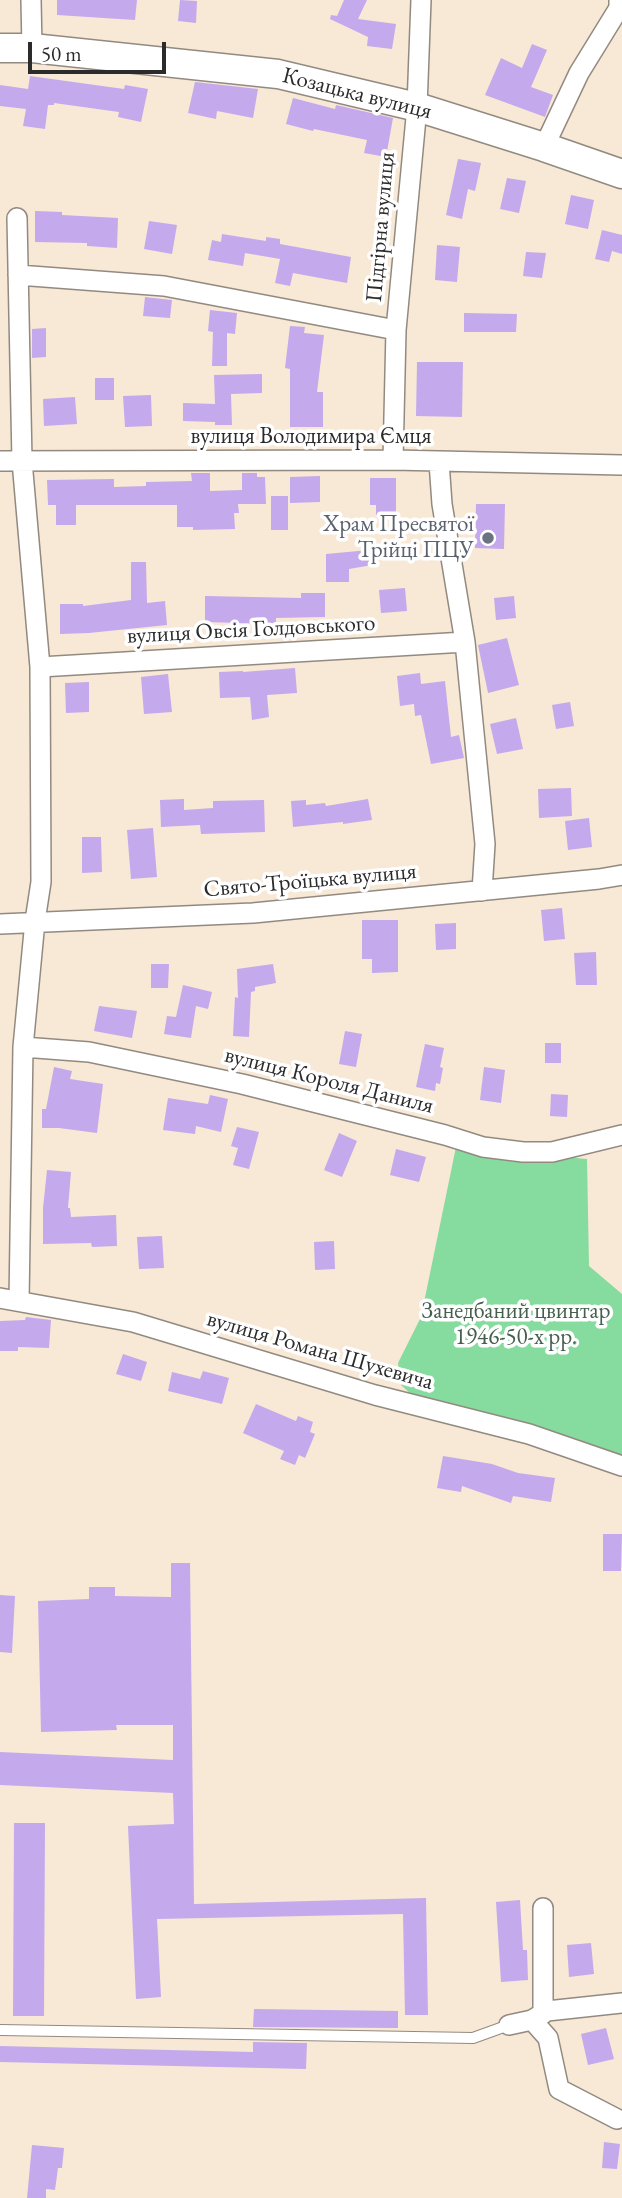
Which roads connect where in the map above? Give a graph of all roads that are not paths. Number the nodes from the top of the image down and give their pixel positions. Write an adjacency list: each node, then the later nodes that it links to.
1 (31, 0): 5 (street)
2 (421, 0): 6 (street, Підгірна вулиця)
3 (618, 0): 7 (street)
4 (0, 48): 5 (street, Козацька вулиця)
5 (32, 48): 6 (street, Козацька вулиця)
6 (417, 107): 7 (street, Козацька вулиця); 11 (street, Підгірна вулиця)
7 (544, 147): 8 (street, Козацька вулиця)
8 (622, 174)
9 (17, 218): 10 (street)
10 (18, 275): 11 (street); 14 (street)
11 (396, 330): 12 (street, Підгірна вулиця)
12 (393, 460): 14 (street, вулиця Володимира Ємця); 15 (street, вулиця Володимира Ємця)
13 (0, 461): 14 (street, вулиця Володимира Ємця)
14 (22, 461): 18 (street)
15 (439, 462): 16 (street, вулиця Володимира Ємця); 17 (street)
16 (622, 465)
17 (465, 642): 18 (street, вулиця Овсія Голдовського); 20 (street)
18 (40, 667): 21 (street)
19 (622, 875): 20 (street, Свято-Троїцька вулиця)
20 (482, 891): 21 (street, Свято-Троїцька вулиця)
21 (34, 921): 22 (street, Свято-Троїцька вулиця); 23 (street)
22 (0, 924)
23 (23, 1048): 24 (street, вулиця Короля Даниля); 25 (street)
24 (622, 1135)
25 (10, 1300): 26 (street, вулиця Романа Шухевича)
26 (622, 1466)
27 (544, 1908): 29 (street)
28 (622, 2003): 29 (street)
29 (538, 2017): 30 (street); 32 (street)
30 (509, 2025): 31 (lane)
31 (0, 2030)
32 (617, 2119)

